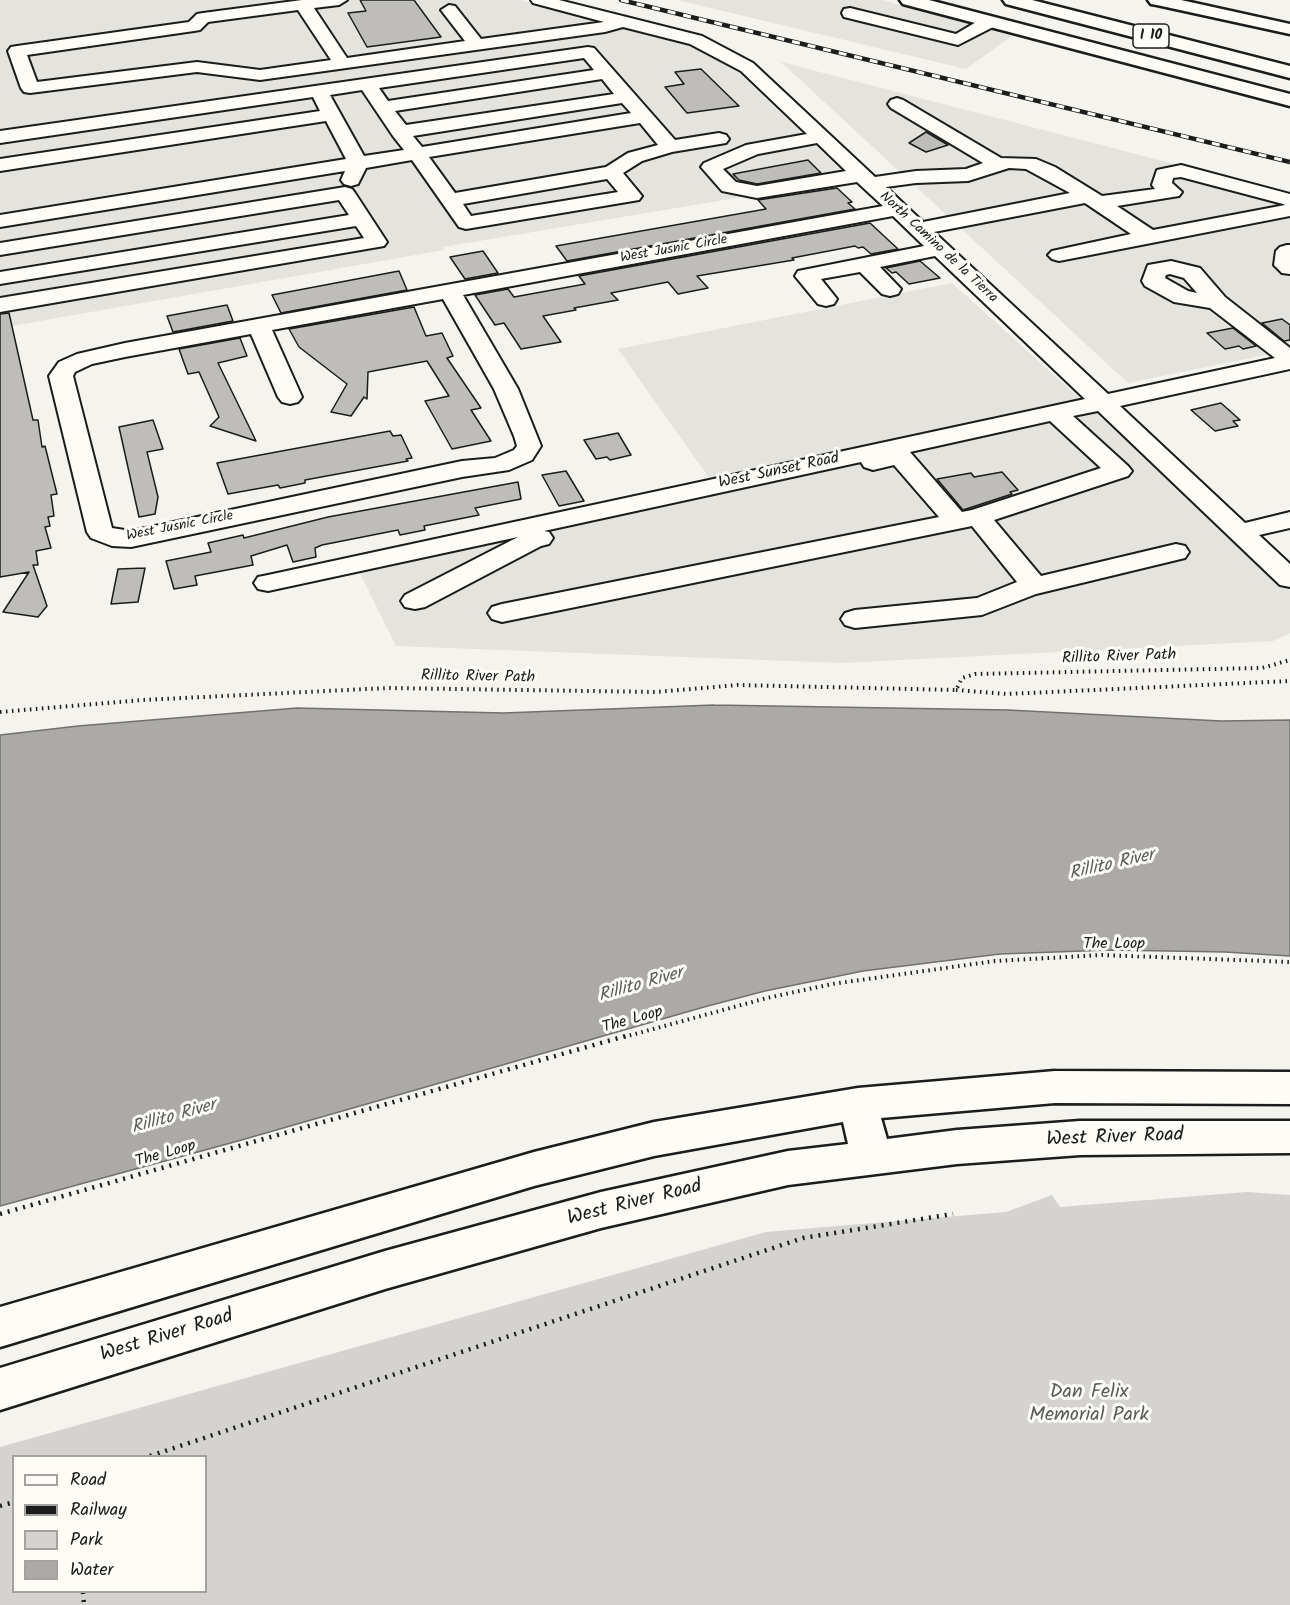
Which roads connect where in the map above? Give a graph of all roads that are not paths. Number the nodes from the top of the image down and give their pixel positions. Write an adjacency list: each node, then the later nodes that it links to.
1 (339, 0): 8 (street)
2 (538, 0): 13 (street, North Camino de la Tierra)
3 (909, 0): 14 (main road)
4 (944, 0): 19 (main road)
5 (1012, 0): 20 (main road, I 10)
6 (1157, 0): 15 (main road)
7 (1233, 0): 12 (main road)
8 (303, 5): 18 (street); 18 (street)
9 (449, 10): 17 (street)
10 (850, 12): 14 (street)
11 (1142, 12): 16 (main road, I 10)
12 (1290, 14)
13 (622, 21): 17 (street); 32 (street, North Camino de la Tierra)
14 (989, 21): 19 (main road)
15 (1290, 29)
16 (1233, 34)
17 (477, 45): 18 (street)
18 (343, 64)
19 (1162, 68): 25 (main road)
20 (1290, 72)
21 (606, 73): 22 (street); 24 (street); 27 (street)
22 (367, 84): 23 (street); 27 (street)
23 (319, 91): 28 (street); 31 (street)
24 (627, 97): 29 (street); 30 (street)
25 (1290, 100)
26 (897, 104): 39 (street)
27 (383, 107): 30 (street)
28 (332, 115): 35 (street); 40 (street)
29 (644, 117): 34 (street); 37 (street)
30 (400, 132): 37 (street)
31 (0, 137)
32 (821, 137): 42 (street, North Camino de la Tierra); 42 (street)
33 (719, 139): 34 (street)
34 (664, 140): 37 (street); 41 (street)
35 (348, 144): 36 (street); 38 (street)
36 (325, 147)
37 (421, 162): 38 (street); 44 (street)
38 (358, 163): 43 (street); 50 (street)
39 (998, 164): 42 (street); 45 (street)
40 (0, 165)
41 (612, 172): 44 (street); 44 (street)
42 (866, 179): 47 (street, North Camino de la Tierra)
43 (345, 193): 49 (street); 53 (street)
44 (449, 200)
45 (1093, 200): 46 (street); 51 (street); 52 (street)
46 (1290, 200)
47 (899, 209): 51 (street, North Camino de la Tierra); 59 (street, West Jusnic Circle)
48 (1290, 210): 52 (street)
49 (361, 219): 57 (street); 62 (street)
50 (0, 220)
51 (920, 229): 54 (street, North Camino de la Tierra)
52 (1149, 237): 55 (street)
53 (0, 249)
54 (940, 249): 56 (street); 66 (street, North Camino de la Tierra)
55 (1059, 255)
56 (864, 264): 58 (street); 60 (street)
57 (0, 278)
58 (890, 289)
59 (450, 291): 63 (street, West Jusnic Circle); 63 (street, West Jusnic Circle)
60 (826, 299)
61 (1217, 302): 64 (street)
62 (0, 305)
63 (259, 327): 65 (street)
64 (1290, 360): 66 (street, West Sunset Road)
65 (290, 397)
66 (1101, 402): 67 (street, West Sunset Road); 70 (street, North Camino de la Tierra)
67 (1055, 413): 68 (street); 73 (street, West Sunset Road)
68 (967, 519): 74 (street); 75 (street); 76 (street)
69 (1290, 520): 70 (street)
70 (1239, 532): 72 (street, North Camino de la Tierra)
71 (1176, 552): 74 (street)
72 (1290, 579)
73 (268, 583)
74 (1034, 586): 77 (street)
75 (416, 601)
76 (502, 613)
77 (855, 619)
78 (1290, 1089): 79 (main road)
79 (858, 1104): 81 (main road); 82 (main road)
80 (1290, 1137): 81 (main road, West River Road)
81 (873, 1158): 83 (main road, West River Road)
82 (0, 1327)
83 (0, 1389)

